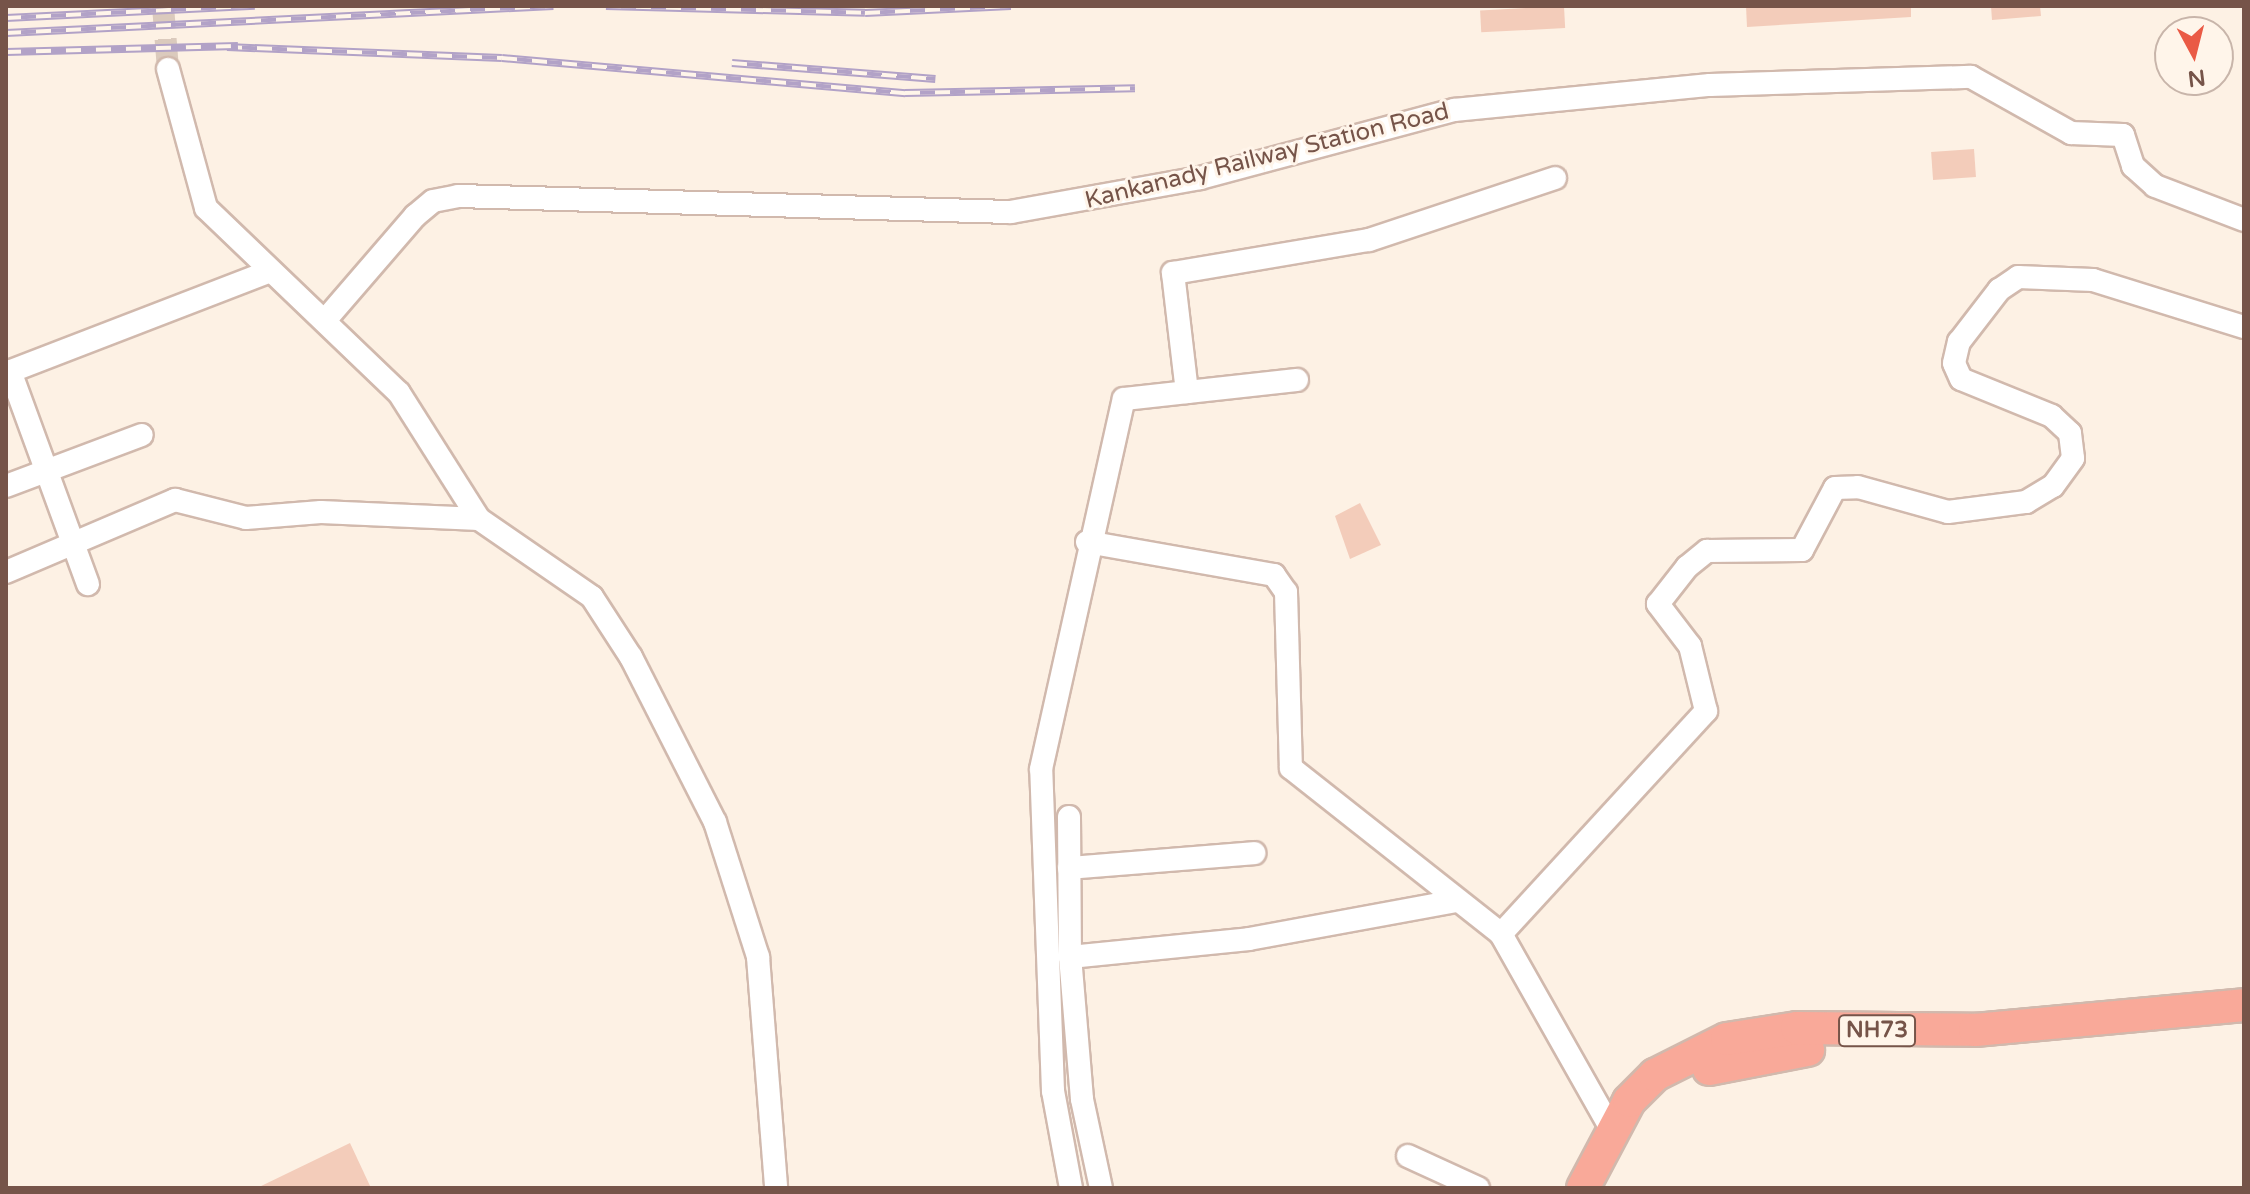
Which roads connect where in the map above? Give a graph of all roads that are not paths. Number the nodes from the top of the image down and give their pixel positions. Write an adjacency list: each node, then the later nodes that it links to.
1 (168, 69): 4 (street)
2 (1555, 178): 9 (street)
3 (2244, 220): 5 (street, Kankanady Railway Station Road)
4 (270, 271): 5 (street); 7 (street)
5 (327, 318): 13 (street)
6 (2244, 327): 22 (street)
7 (8, 372): 11 (street)
8 (1297, 380): 9 (street)
9 (1187, 392): 14 (street)
10 (142, 435): 11 (street)
11 (44, 469): 12 (street); 15 (street)
12 (6, 486)
13 (479, 519): 15 (street); 28 (street)
14 (1087, 542): 21 (street); 29 (street)
15 (73, 544): 16 (street); 17 (street)
16 (6, 572)
17 (88, 584)
18 (1069, 817): 20 (street)
19 (1254, 853): 20 (street)
20 (1069, 868): 23 (street)
21 (1457, 901): 22 (street); 23 (street)
22 (1501, 934): 26 (street)
23 (1070, 957): 30 (street)
24 (2244, 1005): 26 (highway, NH73)
25 (2244, 1027): 33 (highway, NH73)
26 (1610, 1127): 32 (highway, NH73)
27 (1408, 1156): 31 (street)
28 (776, 1188)
29 (1071, 1188)
30 (1101, 1188)
31 (1478, 1188)
32 (1583, 1188)
33 (1605, 1188)

